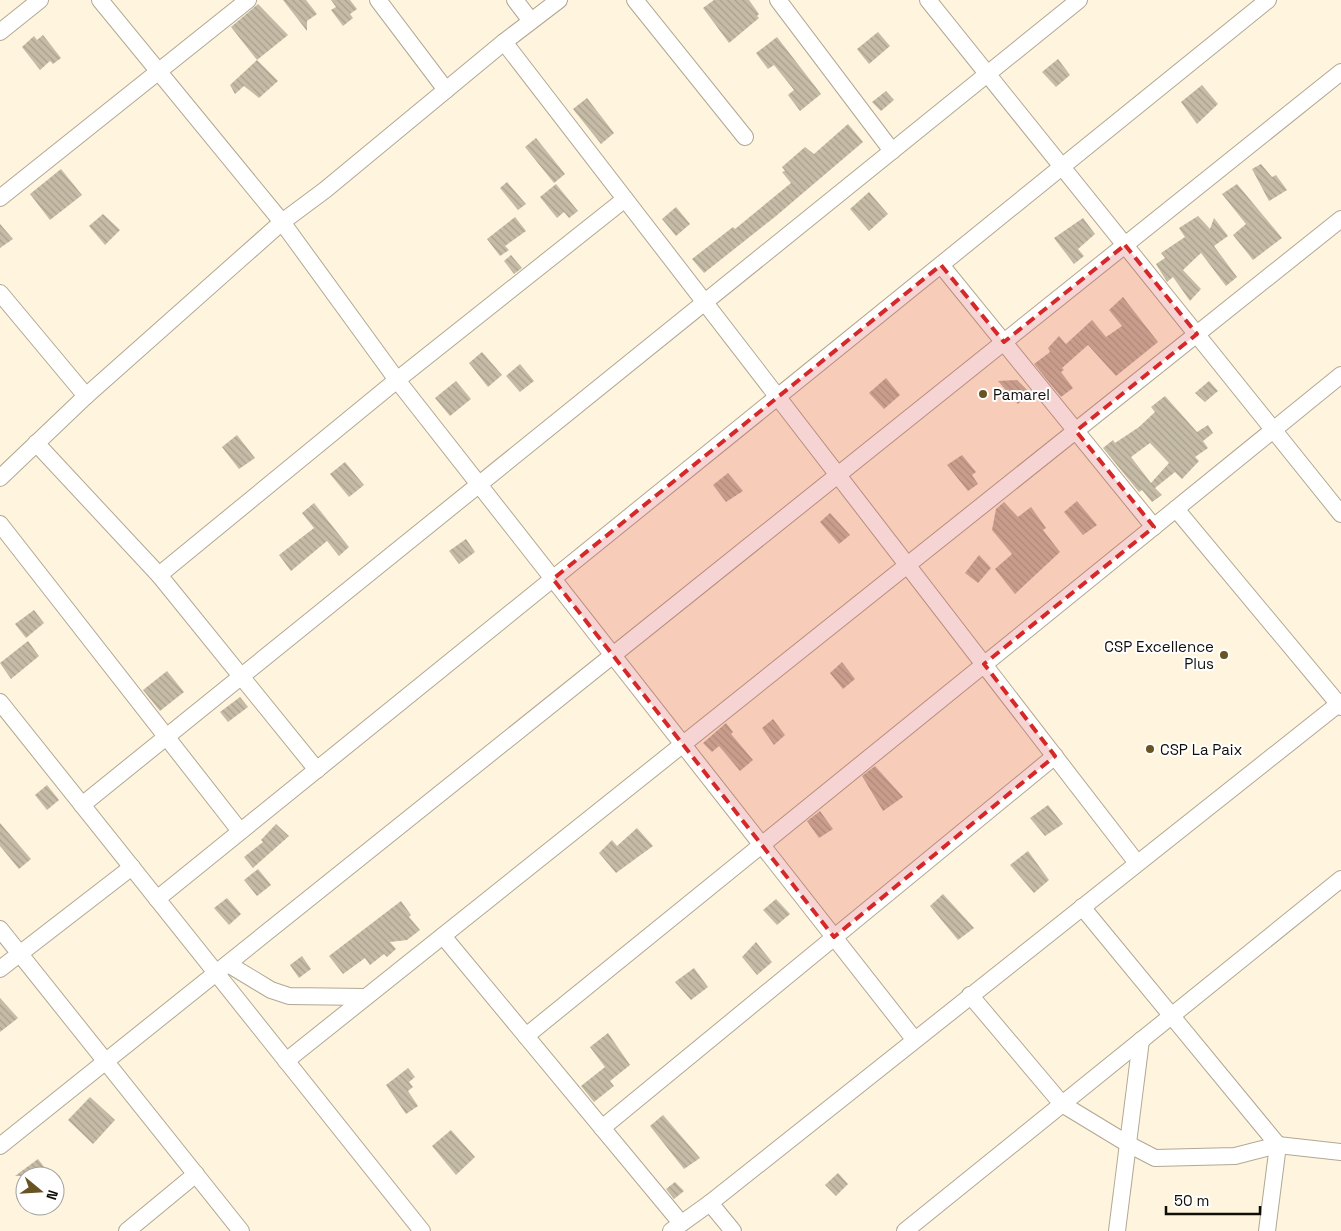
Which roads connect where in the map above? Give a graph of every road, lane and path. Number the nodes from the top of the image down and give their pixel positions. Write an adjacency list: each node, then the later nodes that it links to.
1 (40, 0): 13 (street)
2 (100, 0): 15 (street)
3 (248, 0): 15 (street)
4 (378, 0): 18 (street)
5 (515, 0): 12 (street)
6 (559, 0): 12 (street)
7 (634, 0): 19 (street)
8 (928, 0): 17 (street)
9 (1079, 0): 17 (street)
10 (1268, 0): 21 (street)
11 (786, 3): 20 (street)
12 (531, 21): 14 (street)
13 (0, 32)
14 (504, 42): 18 (street); 23 (street)
15 (158, 72): 22 (street); 25 (street)
16 (1341, 72): 26 (street)
17 (987, 74): 20 (street); 21 (street)
18 (446, 90): 25 (street)
19 (745, 137)
20 (892, 151): 29 (street)
21 (1062, 167): 26 (street); 27 (street)
22 (0, 198)
23 (626, 199): 29 (street); 33 (street)
24 (1341, 219): 30 (street)
25 (282, 222): 33 (street); 34 (street)
26 (1125, 245): 30 (street); 31 (street)
27 (941, 265): 31 (street); 35 (street)
28 (0, 293): 34 (street)
29 (705, 302): 35 (street); 41 (street)
30 (1197, 334): 36 (street); 37 (street)
31 (1004, 342): 37 (street); 39 (street)
32 (1341, 375): 36 (street)
33 (397, 380): 41 (street); 47 (street)
34 (86, 396): 38 (street)
35 (778, 397): 39 (street); 48 (street)
36 (1274, 430): 42 (street); 43 (street)
37 (1076, 431): 45 (street); 46 (street)
38 (36, 443): 40 (street); 47 (street)
39 (838, 475): 46 (street); 49 (street)
40 (0, 478)
41 (479, 484): 48 (street); 51 (street)
42 (1176, 509): 45 (street); 53 (street)
43 (1341, 514)
44 (0, 524): 54 (street)
45 (1154, 527): 50 (street)
46 (908, 565): 50 (street); 55 (street)
47 (158, 575): 51 (street)
48 (553, 578): 49 (street); 57 (street)
49 (613, 655): 55 (street); 70 (street)
50 (984, 664): 56 (street); 60 (street)
51 (241, 676): 54 (street); 57 (street)
52 (0, 702): 58 (street)
53 (1340, 704): 61 (street)
54 (166, 737): 58 (street); 59 (street)
55 (683, 744): 60 (street); 67 (street)
56 (1055, 756): 61 (street); 68 (street)
57 (317, 770): 59 (street)
58 (82, 805): 62 (street)
59 (240, 831): 64 (street)
60 (762, 845): 68 (street); 75 (street)
61 (1137, 863): 65 (street)
62 (132, 867): 64 (street); 69 (street)
63 (1341, 879): 74 (street)
64 (157, 898): 70 (street)
65 (1082, 907): 72 (street); 74 (street)
66 (0, 929): 69 (street)
67 (443, 936): 73 (street); 75 (street)
68 (834, 937): 76 (street); 81 (street)
69 (20, 954): 71 (street); 78 (street)
70 (222, 968): 73 (street); 78 (street); 79 (street)
71 (0, 969)
72 (970, 995): 76 (street); 80 (street)
73 (365, 997): 79 (street)
74 (1173, 1015): 77 (street); 83 (street)
75 (526, 1036): 81 (street)
76 (914, 1039): 87 (street)
77 (1141, 1040): 80 (street); 82 (street)
78 (106, 1061): 84 (street); 86 (street)
79 (286, 1061): 91 (street)
80 (1062, 1104): 82 (street); 93 (street)
81 (602, 1128): 88 (street)
82 (1128, 1144): 83 (street); 94 (street)
83 (1278, 1144): 85 (street); 95 (street)
84 (0, 1146)
85 (1341, 1152)
86 (196, 1174): 89 (street); 90 (street)
87 (710, 1203): 88 (street); 92 (street)
88 (676, 1227)
89 (127, 1231)
90 (241, 1231)
91 (422, 1231)
92 (733, 1231)
93 (905, 1231)
94 (1117, 1231)
95 (1267, 1231)

